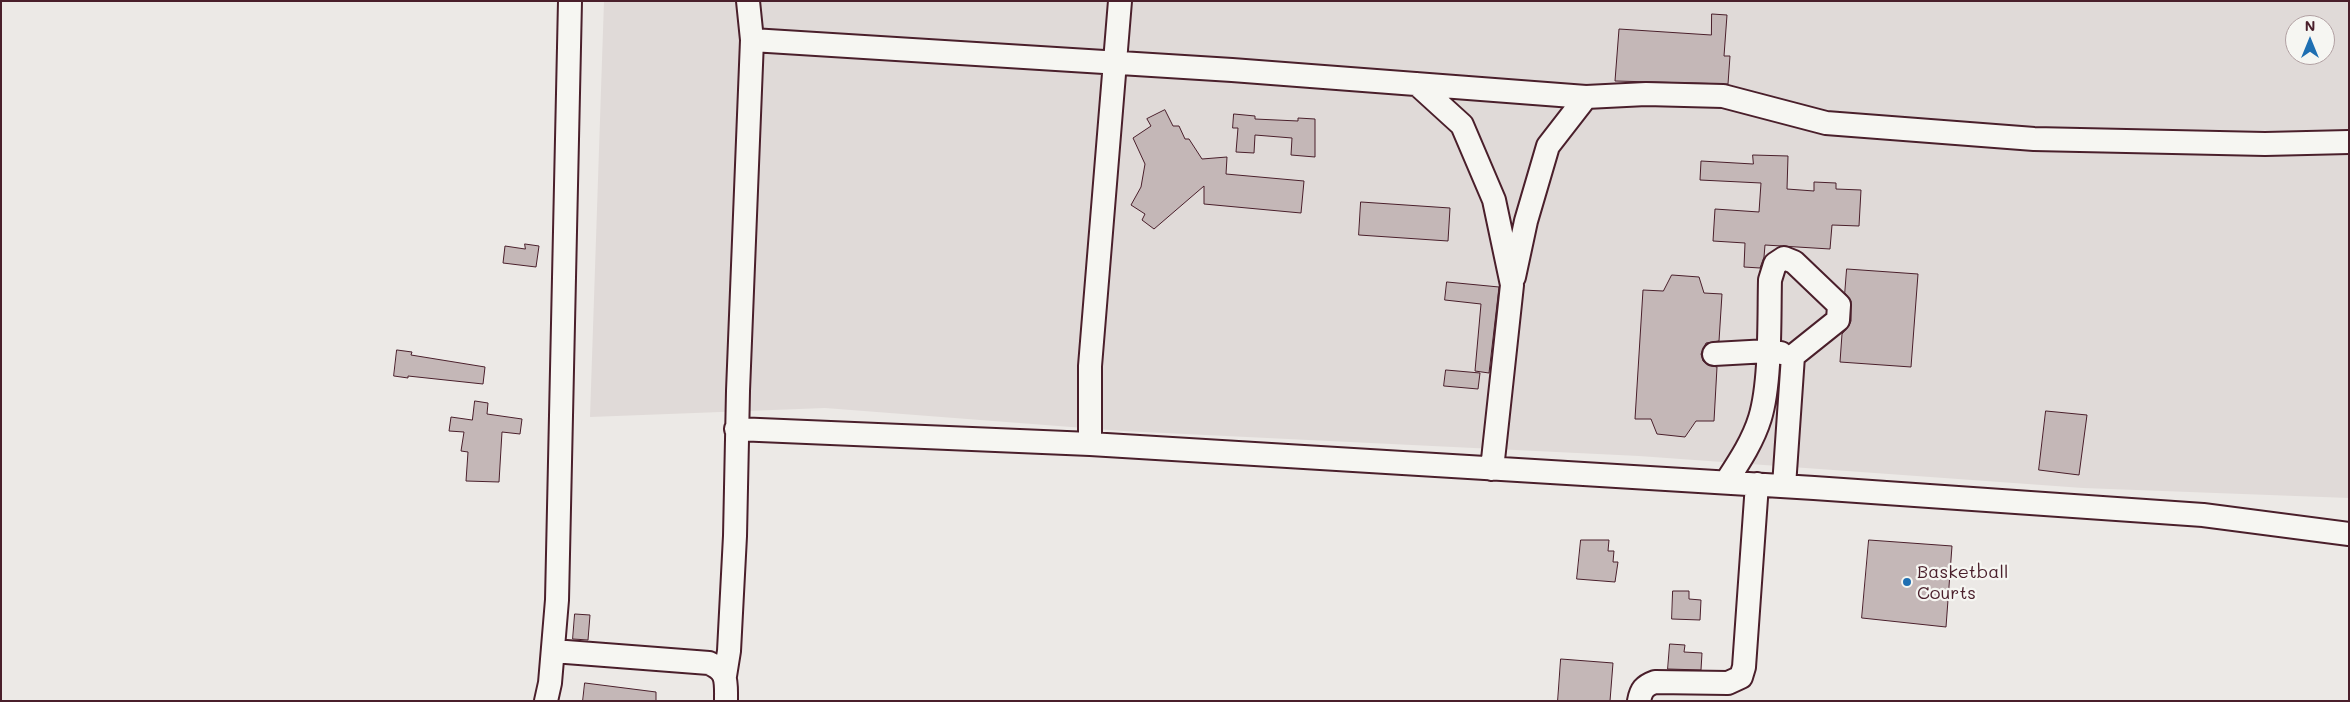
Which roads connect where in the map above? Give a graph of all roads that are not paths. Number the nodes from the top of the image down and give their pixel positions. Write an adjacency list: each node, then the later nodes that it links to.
1 (570, 1): 20 (street)
2 (748, 1): 4 (street)
3 (1120, 1): 5 (street)
4 (752, 40): 5 (street); 13 (street)
5 (1114, 62): 6 (street); 14 (street)
6 (1417, 84): 7 (street); 9 (street)
7 (1586, 97): 8 (street); 9 (street)
8 (2349, 142)
9 (1512, 285): 15 (street)
10 (1768, 351): 11 (street); 12 (street); 12 (street); 16 (street)
11 (1714, 354)
12 (1793, 356): 18 (street)
13 (736, 429): 14 (street); 21 (street)
14 (1090, 444): 15 (street)
15 (1492, 468): 16 (street)
16 (1726, 482): 17 (street)
17 (1757, 484): 18 (street); 24 (street)
18 (1784, 486): 19 (street)
19 (2349, 534)
20 (553, 651): 21 (street); 22 (street)
21 (725, 676): 23 (street)
22 (546, 701)
23 (726, 701)
24 (1638, 701)

